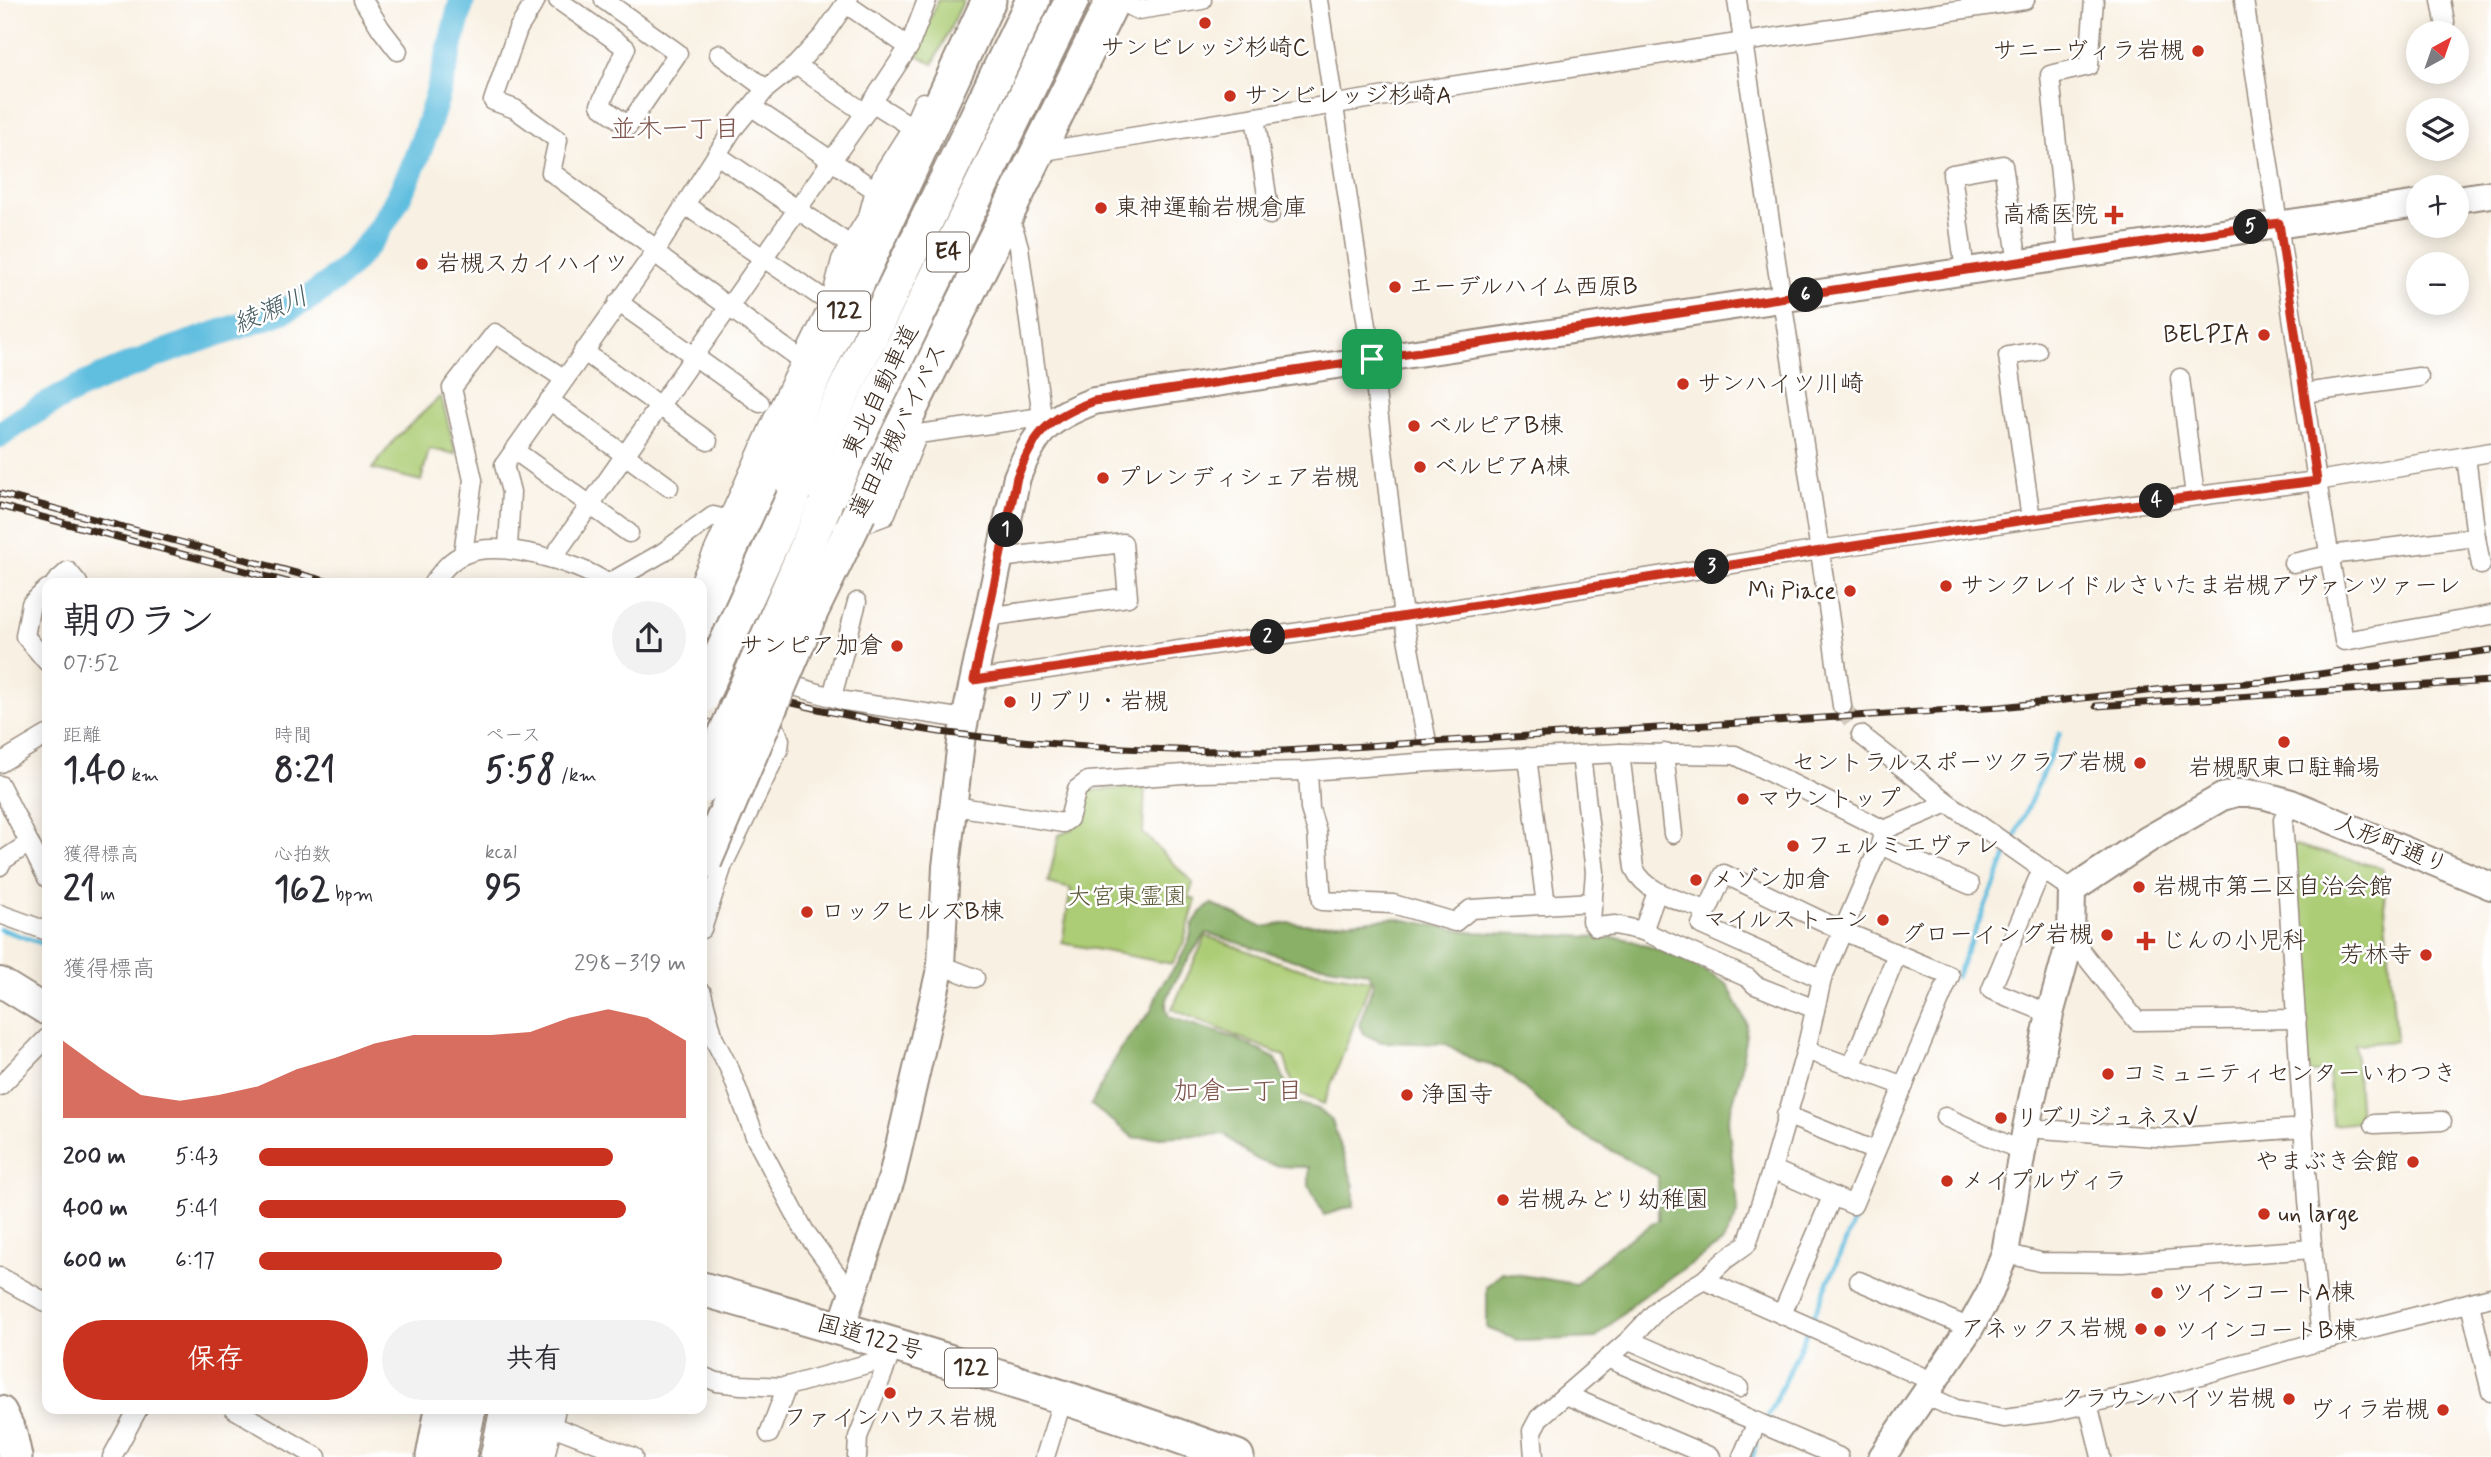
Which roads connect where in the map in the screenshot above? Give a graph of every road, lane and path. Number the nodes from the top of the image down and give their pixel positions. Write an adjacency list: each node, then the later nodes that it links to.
1 (363, 0): 24 (street)
2 (536, 0): 46 (street)
3 (558, 0): 4 (street)
4 (604, 0)
5 (927, 0): 23 (street)
6 (972, 0): 32 (street)
7 (989, 0): 98 (highway, 122)
8 (1033, 0): 105 (highway, 東北自動車道 / E4, bridge)
9 (1072, 0): 119 (highway, 東北自動車道 / E4, bridge)
10 (1202, 0): 19 (street)
11 (1318, 0): 28 (street)
12 (1737, 0): 22 (street)
13 (2025, 0): 18 (street)
14 (2094, 0): 47 (street)
15 (2244, 0): 44 (street)
16 (2441, 0): 21 (street)
17 (847, 2): 23 (street); 26 (street)
18 (2003, 2): 20 (street)
19 (1121, 3): 33 (highway, 蓮田岩槻バイパス)
20 (1919, 8): 22 (street)
21 (2445, 21)
22 (1743, 43): 28 (street); 51 (street)
23 (909, 47): 30 (street)
24 (398, 51)
25 (719, 54): 27 (street)
26 (796, 65): 27 (street); 30 (street)
27 (765, 89): 29 (street)
28 (1334, 104): 31 (street); 59 (street)
29 (752, 107): 34 (street); 35 (street)
30 (868, 108): 32 (street); 35 (street)
31 (1255, 117): 33 (street); 42 (street)
32 (912, 127): 36 (street)
33 (1038, 152): 43 (highway, 蓮田岩槻バイパス)
34 (717, 155): 39 (street); 41 (street)
35 (831, 161): 36 (street); 41 (street)
36 (875, 190): 45 (street)
37 (2491, 194): 38 (street)
38 (2469, 197)
39 (685, 205): 46 (street); 48 (street)
40 (2406, 206): 44 (street)
41 (796, 211): 45 (street); 48 (street)
42 (1270, 215)
43 (1004, 218): 67 (street); 77 (highway, 蓮田岩槻バイパス)
44 (2279, 223): 47 (street); 63 (street)
45 (850, 245): 53 (street)
46 (655, 251): 52 (street); 54 (street)
47 (2068, 255): 49 (street)
48 (762, 259): 53 (street); 54 (street)
49 (2018, 263): 50 (street); 50 (street)
50 (1965, 271): 51 (street)
51 (1780, 299): 59 (street); 83 (street)
52 (618, 302): 55 (street); 57 (street)
53 (830, 303): 79 (street)
54 (729, 306): 57 (street); 58 (street)
55 (583, 351): 61 (street); 66 (street)
56 (2037, 351): 78 (street)
57 (695, 355): 65 (street); 66 (street)
58 (795, 355)
59 (1372, 359): 67 (street); 101 (street)
60 (2419, 377): 63 (street)
61 (563, 378): 64 (street); 84 (street)
62 (2180, 378): 75 (street)
63 (2304, 393): 73 (street)
64 (549, 400): 69 (street); 71 (street)
65 (760, 403)
66 (660, 405): 68 (street); 71 (street)
67 (1042, 423): 77 (street); 86 (street)
68 (708, 441)
69 (514, 450): 76 (street); 82 (street)
70 (2491, 452): 72 (street)
71 (624, 455): 74 (street); 76 (street)
72 (2466, 456): 73 (street); 81 (street)
73 (2317, 481): 75 (street); 85 (street)
74 (670, 487)
75 (2195, 496): 78 (street)
76 (589, 505): 80 (street); 87 (street)
77 (863, 518): 127 (highway, 蓮田岩槻バイパス, bridge)
78 (2031, 519): 83 (street)
79 (728, 520): 94 (street); 95 (street)
80 (629, 533)
81 (2476, 537): 85 (street); 89 (street)
82 (508, 548): 84 (street); 87 (street)
83 (1820, 550): 101 (street); 107 (street)
84 (463, 554): 92 (street)
85 (2330, 555): 88 (street); 99 (street)
86 (1000, 558): 100 (street); 100 (street)
87 (552, 559): 93 (street)
88 (2293, 563)
89 (2481, 565)
90 (60, 578): 91 (street)
91 (74, 578)
92 (437, 578)
93 (596, 578)
94 (617, 578)
95 (701, 578)
96 (42, 594): 102 (street)
97 (857, 602): 106 (street)
98 (707, 612)
99 (2491, 615)
100 (987, 617): 104 (street)
101 (1403, 617): 104 (street); 111 (street)
102 (42, 656)
103 (707, 660): 106 (street)
104 (974, 680): 108 (street)
105 (707, 685)
106 (832, 697): 108 (street)
107 (1842, 706)
108 (965, 719): 123 (street)
109 (707, 729): 138 (street)
110 (1861, 735): 121 (street)
111 (1426, 737)
112 (42, 738): 117 (street)
113 (1620, 753): 114 (street); 115 (street); 134 (street)
114 (1664, 753): 124 (street); 125 (street)
115 (1581, 755): 116 (street); 135 (street)
116 (1527, 757): 118 (street); 136 (street)
117 (0, 763)
118 (1308, 771): 123 (street); 136 (street)
119 (707, 776)
120 (0, 785): 126 (street)
121 (1948, 803): 125 (street); 130 (street)
122 (2291, 803): 132 (street, 人形町通り); 133 (street, 人形町通り); 154 (street)
123 (954, 806): 146 (street)
124 (1673, 834)
125 (1882, 838): 131 (street); 142 (street)
126 (29, 843): 128 (street); 129 (street)
127 (707, 856)
128 (0, 866)
129 (42, 868)
130 (2042, 869): 133 (street); 153 (street)
131 (1970, 885)
132 (2491, 886)
133 (2072, 890): 143 (street)
134 (1657, 892): 139 (street); 141 (street)
135 (1593, 902): 136 (street); 141 (street)
136 (1546, 905)
137 (0, 914): 140 (street)
138 (707, 914)
139 (1703, 917): 142 (street); 144 (street); 148 (street)
140 (42, 929)
141 (1643, 931): 144 (street)
142 (1843, 931): 145 (street); 148 (street)
143 (2071, 938): 153 (street); 154 (street)
144 (1689, 953): 151 (street)
145 (1897, 954): 157 (street); 159 (street)
146 (941, 965): 147 (street); 175 (street)
147 (975, 978)
148 (1822, 979): 151 (street)
149 (0, 982): 150 (main road)
150 (42, 1007)
151 (1815, 1009): 156 (street)
152 (707, 1012): 175 (street)
153 (2050, 1014): 165 (street)
154 (2297, 1019): 164 (street)
155 (42, 1043): 158 (street)
156 (1806, 1050): 157 (street); 160 (street)
157 (1851, 1067): 159 (street)
158 (0, 1086)
159 (1904, 1086): 166 (street)
160 (1786, 1115): 166 (street); 167 (street)
161 (1945, 1117): 165 (street)
162 (2442, 1121): 163 (street)
163 (2374, 1124)
164 (2304, 1128): 165 (street); 169 (street)
165 (2024, 1139): 170 (street)
166 (1875, 1151): 168 (street)
167 (1772, 1169): 168 (street); 172 (street)
168 (1832, 1197): 179 (street)
169 (2312, 1249): 170 (street); 183 (street)
170 (2005, 1253): 181 (street)
171 (0, 1277): 177 (street)
172 (1704, 1280): 179 (street); 182 (street)
173 (1859, 1281): 181 (street)
174 (707, 1290): 180 (highway, 国道122号 / 122)
175 (851, 1294): 180 (street)
176 (2491, 1297): 178 (street)
177 (42, 1300)
178 (2470, 1304): 183 (street); 190 (street)
179 (1782, 1314): 189 (street)
180 (841, 1328): 184 (highway, 国道122号 / 122)
181 (1970, 1328): 189 (street)
182 (1629, 1339): 185 (street); 188 (street)
183 (2321, 1341): 193 (street)
184 (894, 1344): 187 (street); 192 (highway, 国道122号 / 122); 212 (street)
185 (1607, 1358): 191 (street); 201 (street)
186 (707, 1378): 187 (street)
187 (787, 1386): 202 (street)
188 (1739, 1388)
189 (1929, 1388): 193 (street); 219 (street)
190 (2491, 1392)
191 (1566, 1395): 215 (street); 216 (street)
192 (1063, 1398): 213 (street); 214 (highway, 国道122号 / 122)
193 (2088, 1403): 220 (street)
194 (0, 1413): 203 (highway)
195 (135, 1414): 204 (street)
196 (242, 1414): 205 (street)
197 (441, 1414): 206 (highway)
198 (468, 1414): 207 (highway)
199 (506, 1414): 208 (highway)
200 (547, 1414): 209 (highway); 210 (street); 211 (street)
201 (1756, 1422): 217 (street); 218 (street)
202 (769, 1434)
203 (15, 1457)
204 (112, 1457)
205 (317, 1457)
206 (433, 1457)
207 (460, 1457)
208 (497, 1457)
209 (524, 1457)
210 (545, 1457)
211 (633, 1457)
212 (857, 1457)
213 (1045, 1457)
214 (1237, 1457)
215 (1534, 1457)
216 (1711, 1457)
217 (1742, 1457)
218 (1839, 1457)
219 (1882, 1457)
220 (2101, 1457)

